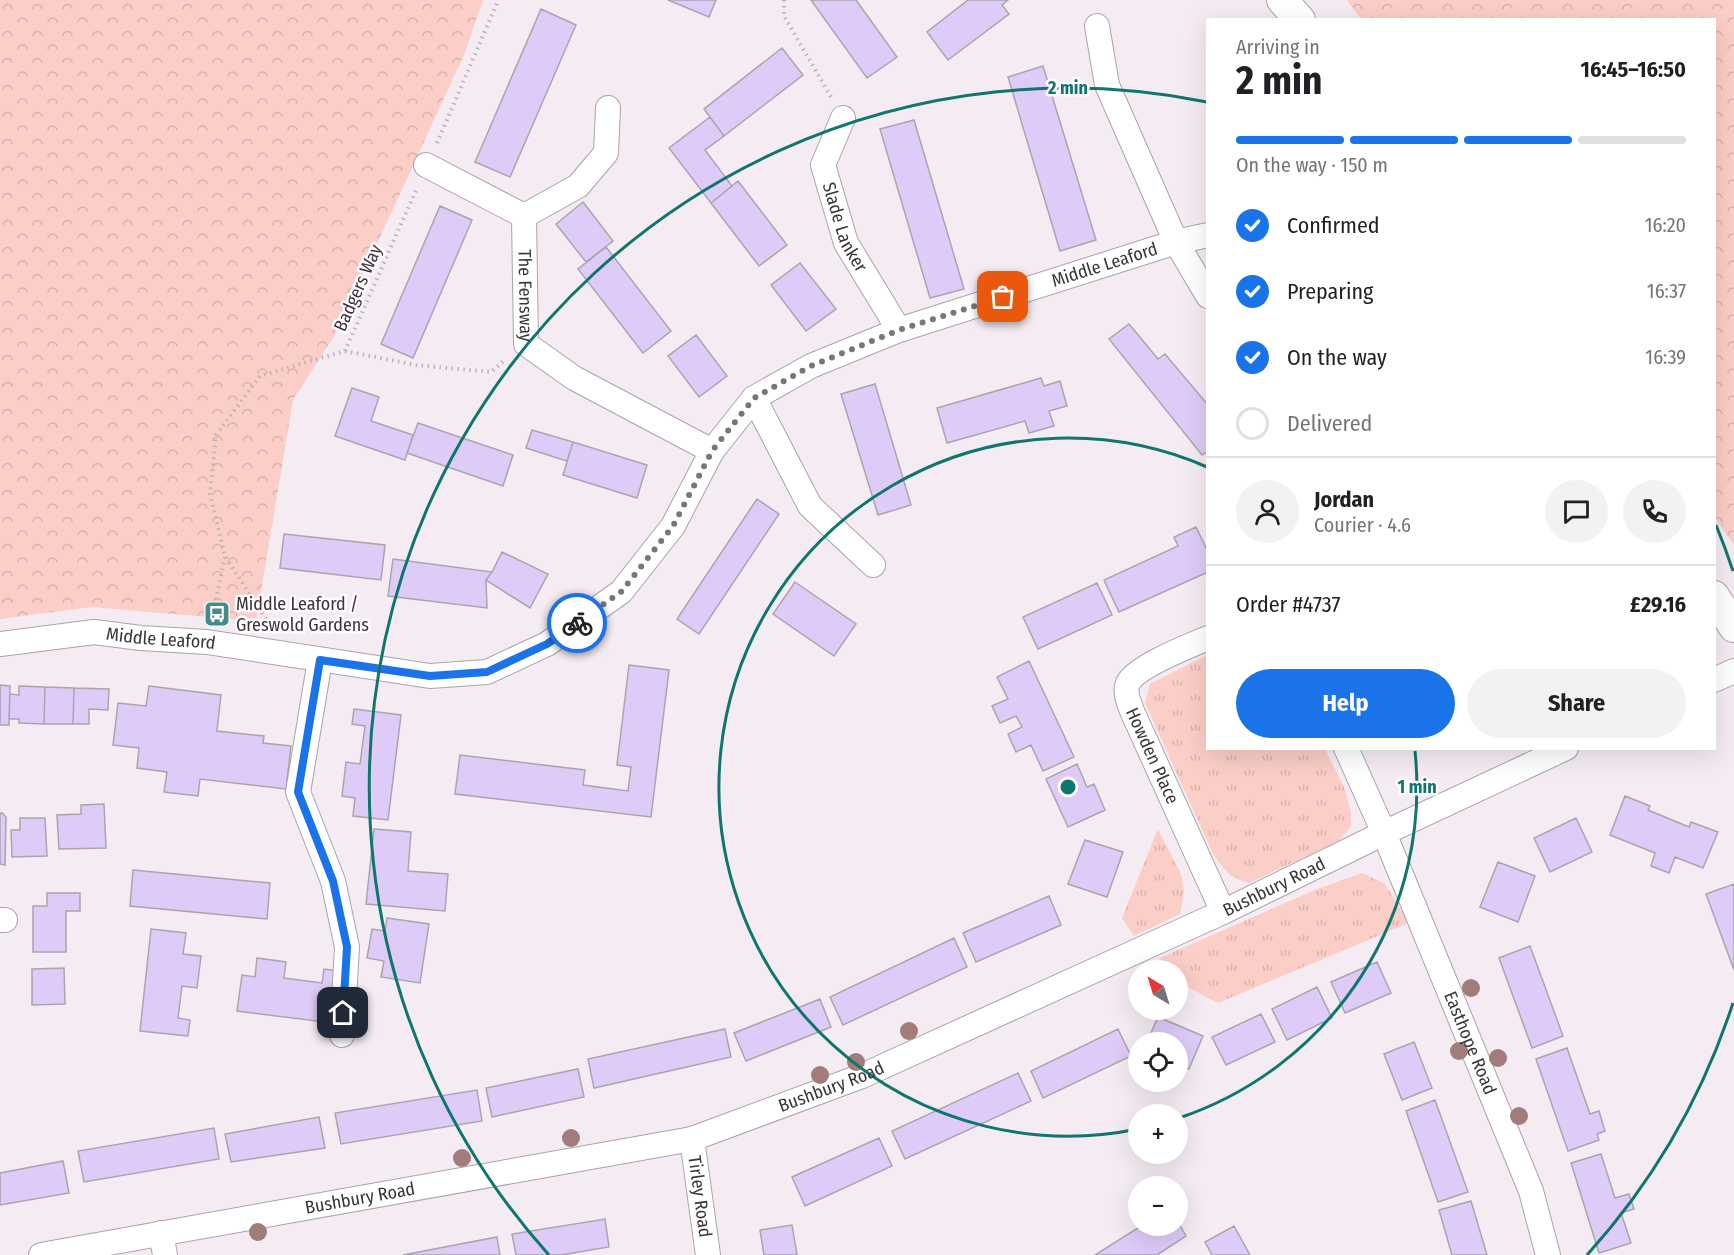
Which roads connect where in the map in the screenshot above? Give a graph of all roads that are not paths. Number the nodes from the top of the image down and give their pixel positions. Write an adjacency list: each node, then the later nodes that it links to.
1 (1282, 0): 2 (street)
2 (1298, 18)
3 (1097, 26): 9 (street)
4 (608, 108): 7 (street)
5 (843, 118): 11 (street, Slade Lanker)
6 (426, 165): 7 (street)
7 (524, 216): 13 (street, The Fensway)
8 (1206, 235): 9 (street, Middle Leaford)
9 (1176, 242): 10 (street); 11 (street, Middle Leaford)
10 (1206, 293)
11 (899, 330): 12 (street, Middle Leaford)
12 (754, 398): 13 (street, Middle Leaford); 14 (street)
13 (712, 451): 19 (street, Middle Leaford)
14 (873, 565)
15 (1716, 599): 16 (street)
16 (1734, 627)
17 (1206, 639): 25 (street, Howden Place)
18 (0, 644): 19 (street, Middle Leaford)
19 (320, 660): 26 (street)
20 (1734, 671): 21 (street)
21 (1716, 679)
22 (1347, 750): 24 (street)
23 (1562, 750): 24 (street, Bushbury Road)
24 (1384, 833): 25 (street, Bushbury Road); 31 (street, Easthope Road)
25 (1223, 912): 27 (street, Bushbury Road)
26 (342, 1035)
27 (692, 1139): 28 (street, Bushbury Road); 30 (street, Tirley Road)
28 (163, 1244): 29 (street, Bushbury Road)
29 (41, 1255)
30 (708, 1255)
31 (1548, 1255)

